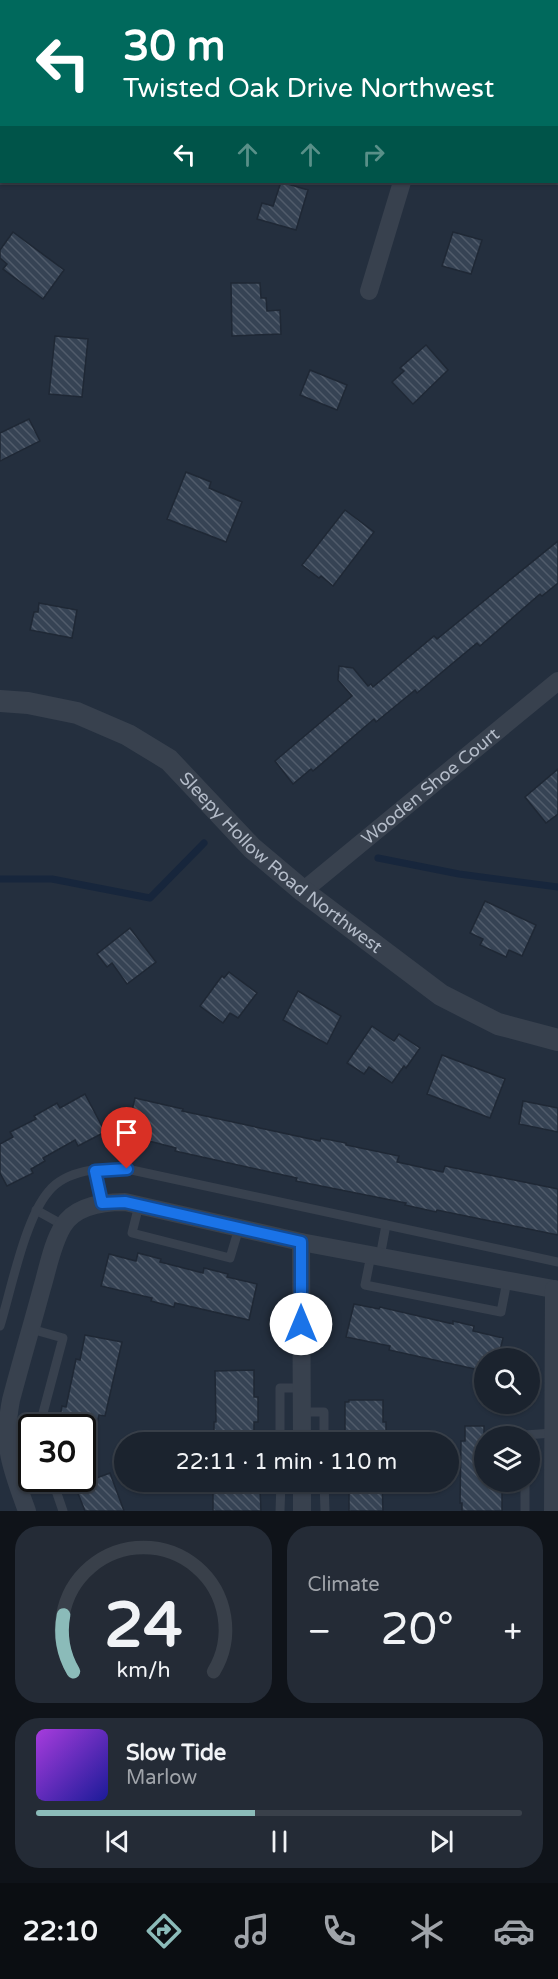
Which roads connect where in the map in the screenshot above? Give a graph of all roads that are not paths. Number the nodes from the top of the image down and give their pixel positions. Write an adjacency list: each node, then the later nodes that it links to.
1 (402, 183): 2 (street)
2 (369, 291)
3 (558, 681): 5 (street, Wooden Shoe Court)
4 (0, 701): 5 (street, Sleepy Hollow Road Northwest)
5 (303, 891): 6 (street, Sleepy Hollow Road Northwest)
6 (558, 1040)
7 (95, 1171): 8 (lane); 10 (lane); 12 (lane)
8 (102, 1203): 9 (street); 11 (street)
9 (139, 1205): 13 (street); 13 (lane)
10 (36, 1210): 11 (lane); 19 (lane)
11 (63, 1225): 20 (street)
12 (386, 1225): 15 (lane); 16 (lane)
13 (239, 1228): 14 (street)
14 (301, 1242): 15 (street); 22 (street)
15 (375, 1256): 17 (street); 17 (lane)
16 (558, 1262)
17 (507, 1281): 18 (street)
18 (556, 1289): 21 (street)
19 (0, 1326)
20 (31, 1329): 24 (lane); 25 (street)
21 (556, 1348): 26 (street)
22 (302, 1388): 23 (street); 29 (lane)
23 (302, 1412): 30 (street); 31 (lane)
24 (43, 1414)
25 (3, 1423): 27 (lane); 33 (street)
26 (555, 1423): 28 (lane); 34 (street)
27 (18, 1427)
28 (540, 1429)
29 (280, 1432)
30 (302, 1432)
31 (324, 1432)
32 (18, 1465): 33 (lane)
33 (12, 1467): 40 (street)
34 (556, 1474): 46 (street)
35 (56, 1492): 41 (lane)
36 (280, 1492): 42 (lane)
37 (302, 1492): 43 (street)
38 (324, 1492): 44 (lane)
39 (525, 1492): 45 (lane)
40 (27, 1511)
41 (63, 1511)
42 (280, 1511)
43 (302, 1511)
44 (324, 1511)
45 (525, 1511)
46 (554, 1511)

